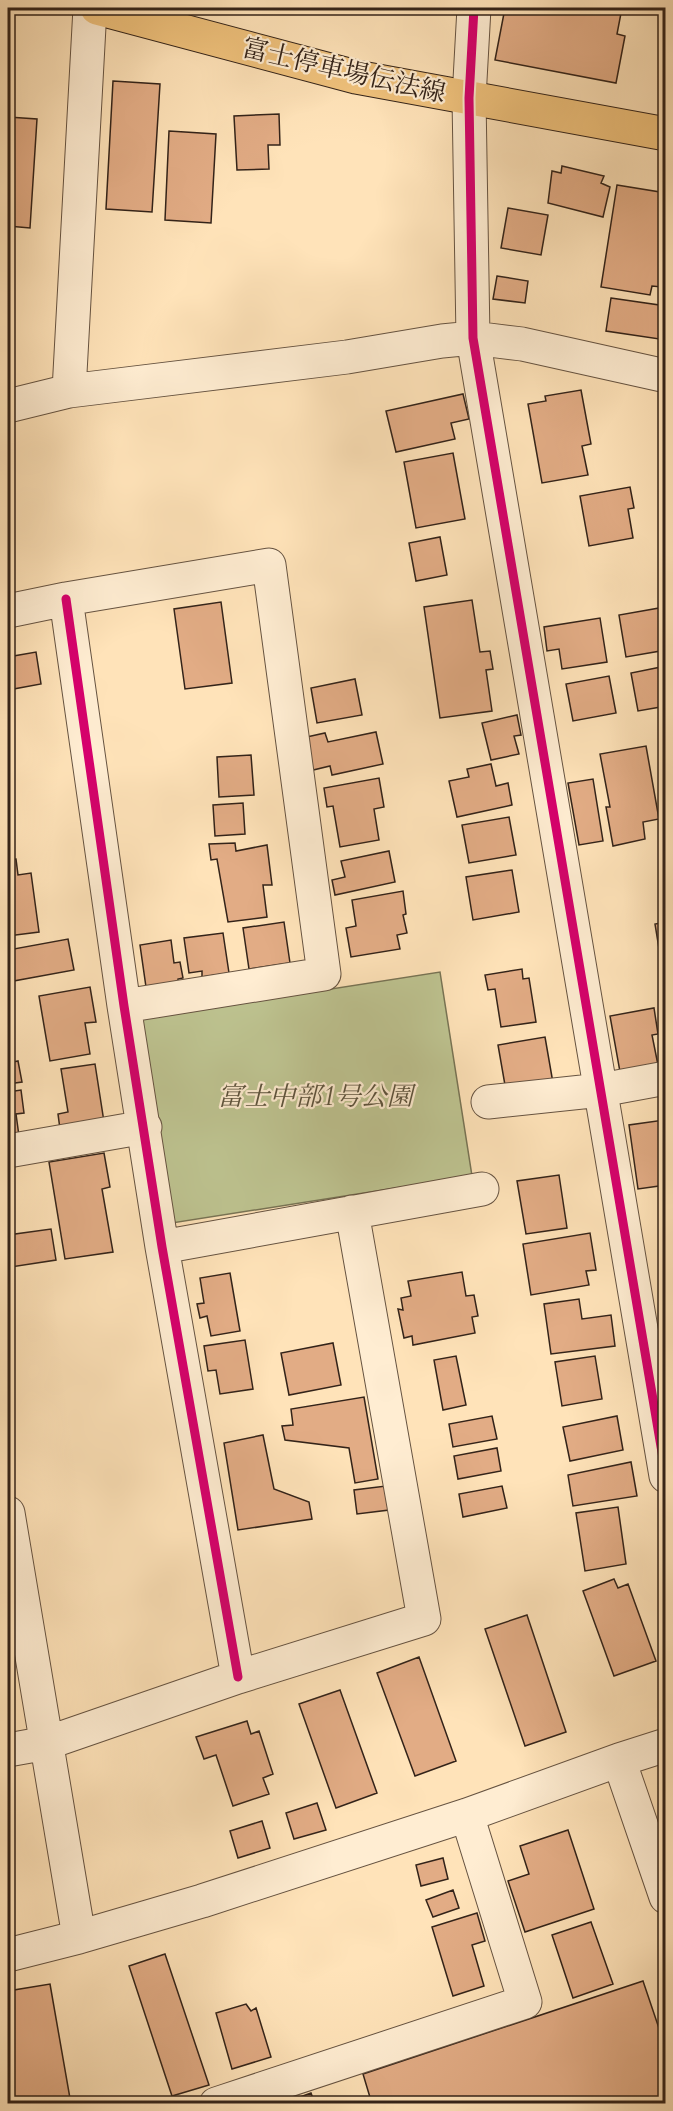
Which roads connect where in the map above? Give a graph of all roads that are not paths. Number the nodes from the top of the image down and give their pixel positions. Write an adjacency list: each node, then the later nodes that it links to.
1 (90, 8): 8 (street)
2 (97, 8): 4 (main road, 富士停車場伝法線)
3 (474, 8): 4 (street)
4 (469, 98): 5 (main road, 富士停車場伝法線); 6 (street)
5 (666, 134)
6 (473, 338): 7 (street); 8 (street); 14 (street)
7 (666, 376)
8 (69, 391): 9 (street)
9 (8, 406)
10 (66, 599): 11 (street); 12 (street); 12 (street)
11 (8, 611)
12 (124, 1006): 16 (street)
13 (666, 1078): 14 (street)
14 (601, 1090): 15 (street); 21 (street)
15 (488, 1102)
16 (144, 1127): 17 (street); 20 (street)
17 (8, 1150)
18 (482, 1189): 19 (street)
19 (352, 1212): 20 (street); 23 (street)
20 (162, 1247): 23 (street)
21 (666, 1476)
22 (8, 1514): 24 (street)
23 (238, 1677): 24 (street)
24 (47, 1743): 26 (street); 30 (street)
25 (666, 1746): 27 (street)
26 (8, 1749)
27 (619, 1760): 28 (street); 29 (street)
28 (466, 1815): 30 (street); 32 (street)
29 (666, 1897)
30 (79, 1937): 31 (street)
31 (8, 1955)
32 (216, 2103)

